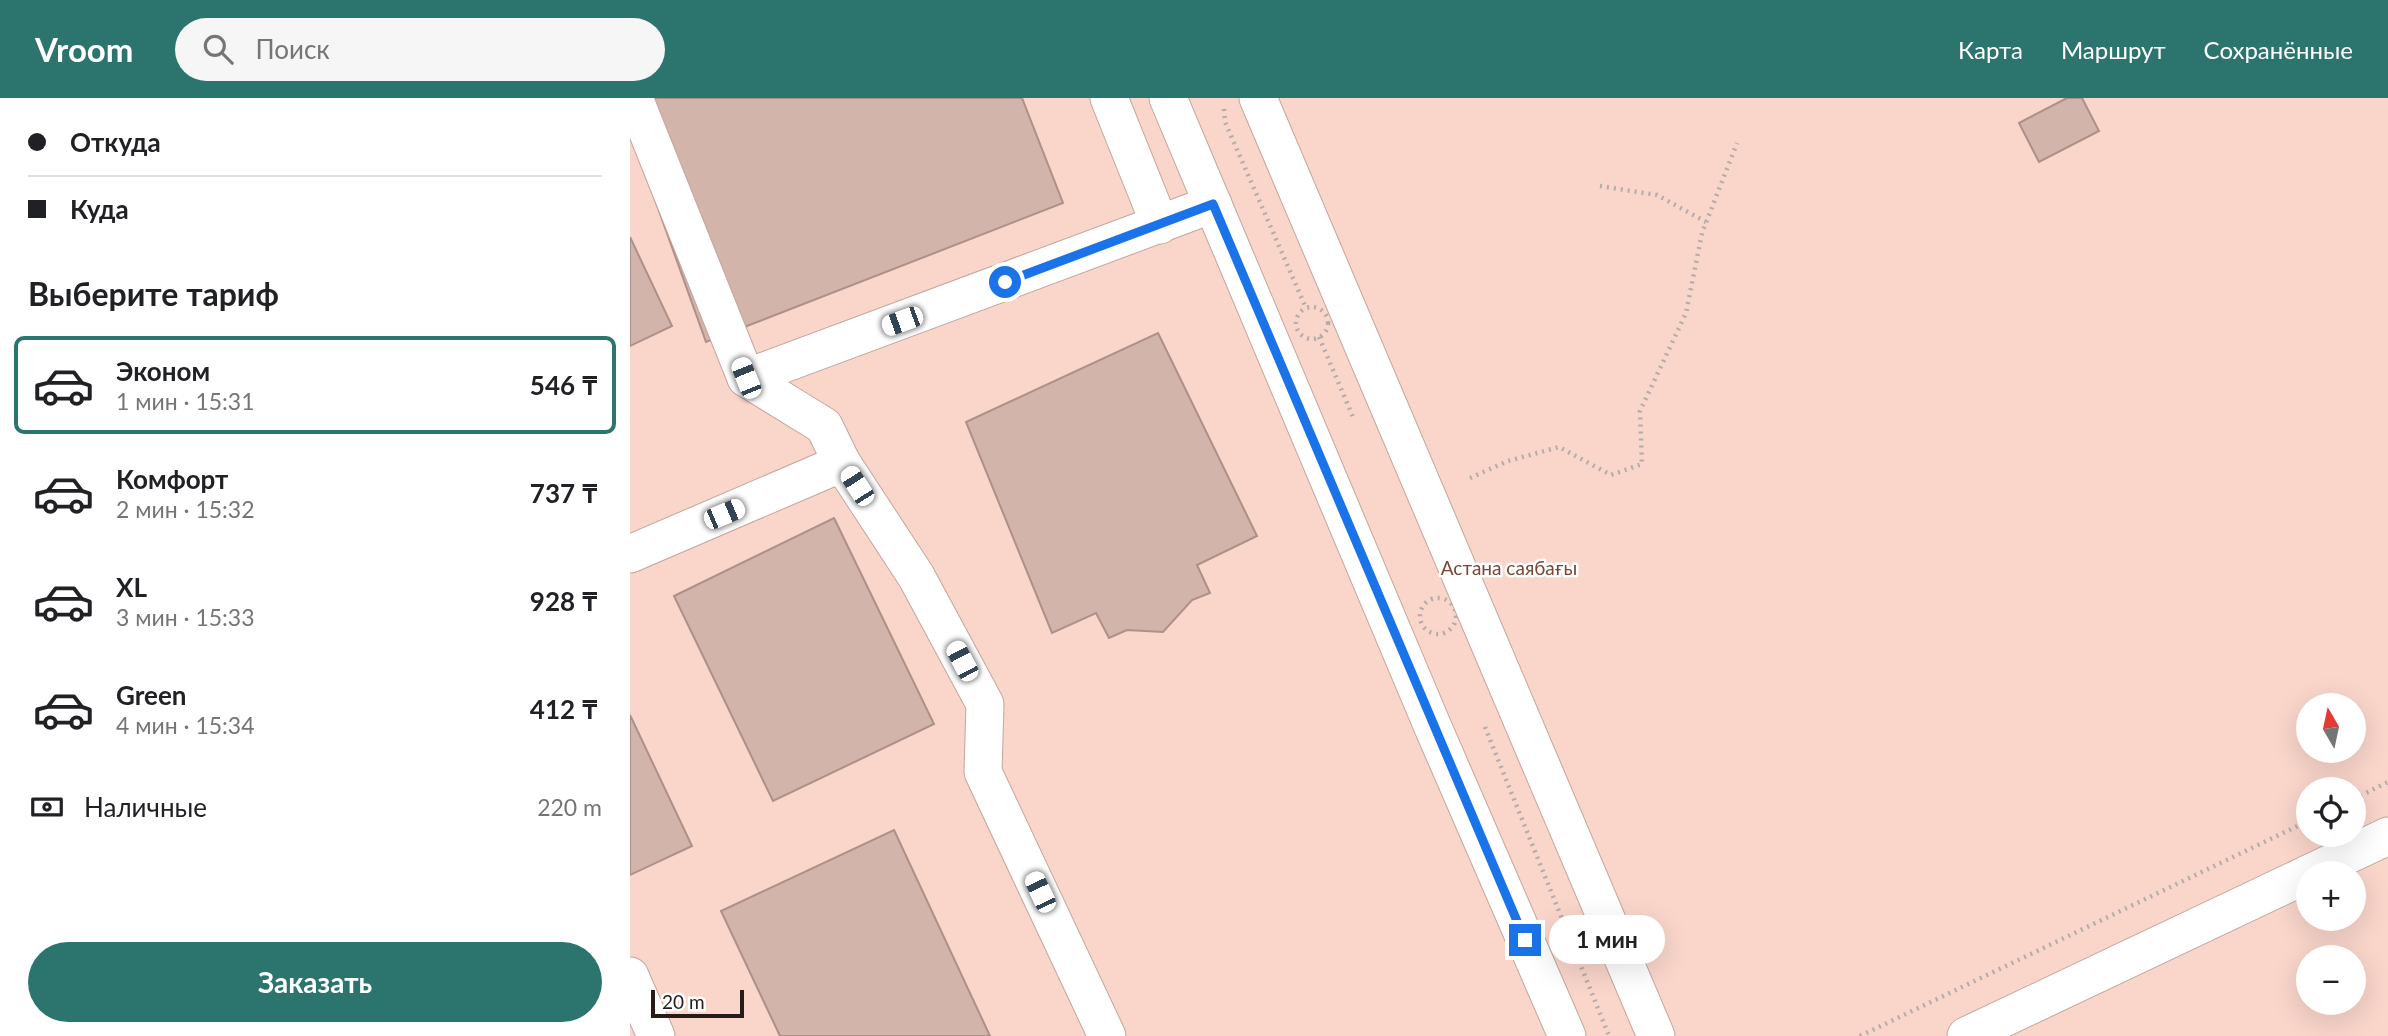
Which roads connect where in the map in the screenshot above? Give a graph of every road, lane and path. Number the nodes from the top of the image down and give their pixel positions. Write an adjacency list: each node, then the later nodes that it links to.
1 (634, 98): 12 (street)
2 (1109, 98): 10 (street)
3 (1168, 98): 8 (street)
4 (1223, 98): 11 (path)
5 (1258, 98): 30 (street)
6 (1737, 143): 9 (path)
7 (1600, 186): 9 (path)
8 (1213, 204): 10 (street); 28 (street)
9 (1706, 222): 14 (path)
10 (1160, 225): 12 (street)
11 (1306, 308)
12 (746, 378): 13 (street)
13 (842, 463): 15 (street); 27 (street)
14 (1470, 478)
15 (630, 554)
16 (1446, 632): 17 (path)
17 (1451, 645)
18 (1483, 722): 29 (path)
19 (2388, 782): 20 (path)
20 (2366, 793)
21 (2296, 827): 31 (path)
22 (2388, 836): 23 (street)
23 (2336, 861)
24 (2296, 880): 32 (street)
25 (630, 976): 26 (street)
26 (656, 1036)
27 (1107, 1036)
28 (1567, 1036)
29 (1609, 1036)
30 (1656, 1036)
31 (1860, 1036)
32 (1966, 1036)

